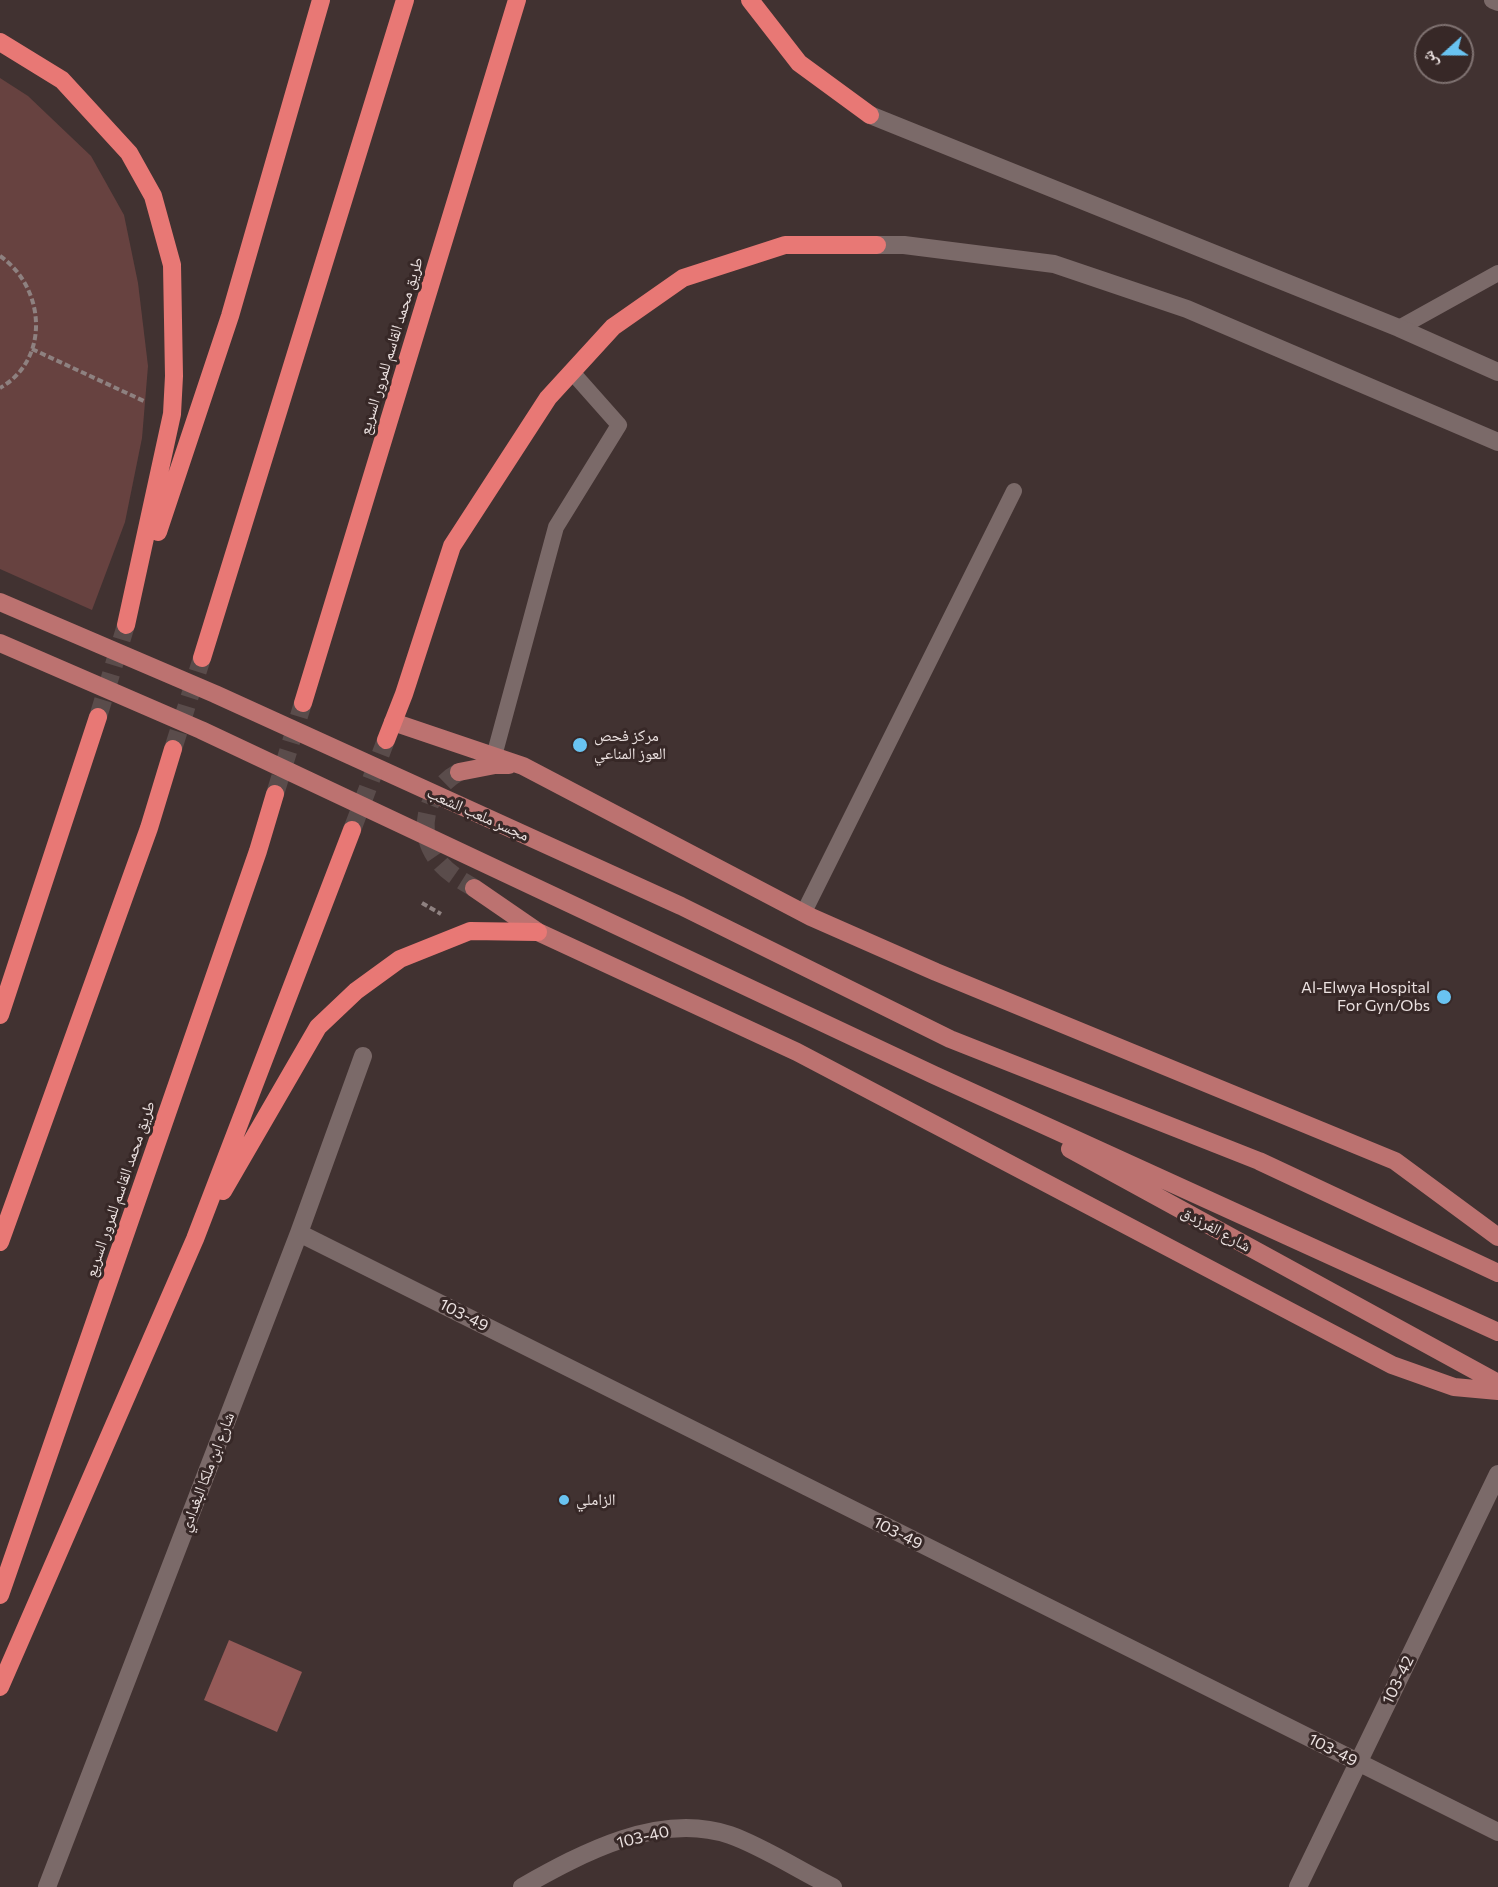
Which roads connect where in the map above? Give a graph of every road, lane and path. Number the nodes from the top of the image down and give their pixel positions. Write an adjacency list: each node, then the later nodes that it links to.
1 (321, 0): 17 (highway)
2 (405, 0): 22 (highway)
3 (517, 0): 23 (highway, طريق محمد القاسم للمرور السريع)
4 (750, 0): 8 (highway)
5 (1493, 0): 6 (street)
6 (1498, 2)
7 (0, 42): 17 (highway)
8 (870, 115): 12 (street)
9 (877, 245): 14 (highway); 18 (street)
10 (0, 256): 13 (path)
11 (1498, 273): 12 (lane)
12 (1399, 328): 15 (street)
13 (32, 349): 16 (path); 17 (path)
14 (572, 372): 25 (highway); 28 (lane)
15 (1498, 372)
16 (0, 388)
17 (172, 414)
18 (1498, 442)
19 (1014, 491): 34 (lane)
20 (0, 602): 43 (main road, مجسر ملعب الشعب)
21 (0, 643): 38 (main road)
22 (202, 658)
23 (303, 703)
24 (98, 717): 36 (highway)
25 (393, 722): 26 (highway); 28 (main road)
26 (386, 740)
27 (173, 749): 42 (highway)
28 (495, 756): 29 (main road)
29 (523, 766): 30 (main road); 34 (main road)
30 (459, 772)
31 (275, 794): 48 (highway, طريق محمد القاسم للمرور السريع)
32 (352, 830): 41 (highway)
33 (474, 888): 35 (main road)
34 (804, 912): 40 (main road)
35 (538, 932): 41 (highway); 46 (main road)
36 (0, 1015)
37 (363, 1056): 39 (street, شارع ابن ملكا البغدادي)
38 (934, 1075): 44 (main road); 45 (main road, شارع الفرزدق)
39 (299, 1233): 50 (street, 103-49); 52 (street, شارع ابن ملكا البغدادي)
40 (1498, 1237)
41 (195, 1239): 49 (highway)
42 (0, 1242)
43 (1498, 1273)
44 (1498, 1332)
45 (1498, 1383)
46 (1498, 1391)
47 (1498, 1474): 50 (street, 103-42)
48 (0, 1595)
49 (0, 1687)
50 (1358, 1763): 51 (street, 103-49); 55 (street, 103-42)
51 (1498, 1832)
52 (47, 1887)
53 (522, 1887): 54 (street, 103-40)
54 (833, 1887)
55 (1298, 1887)

